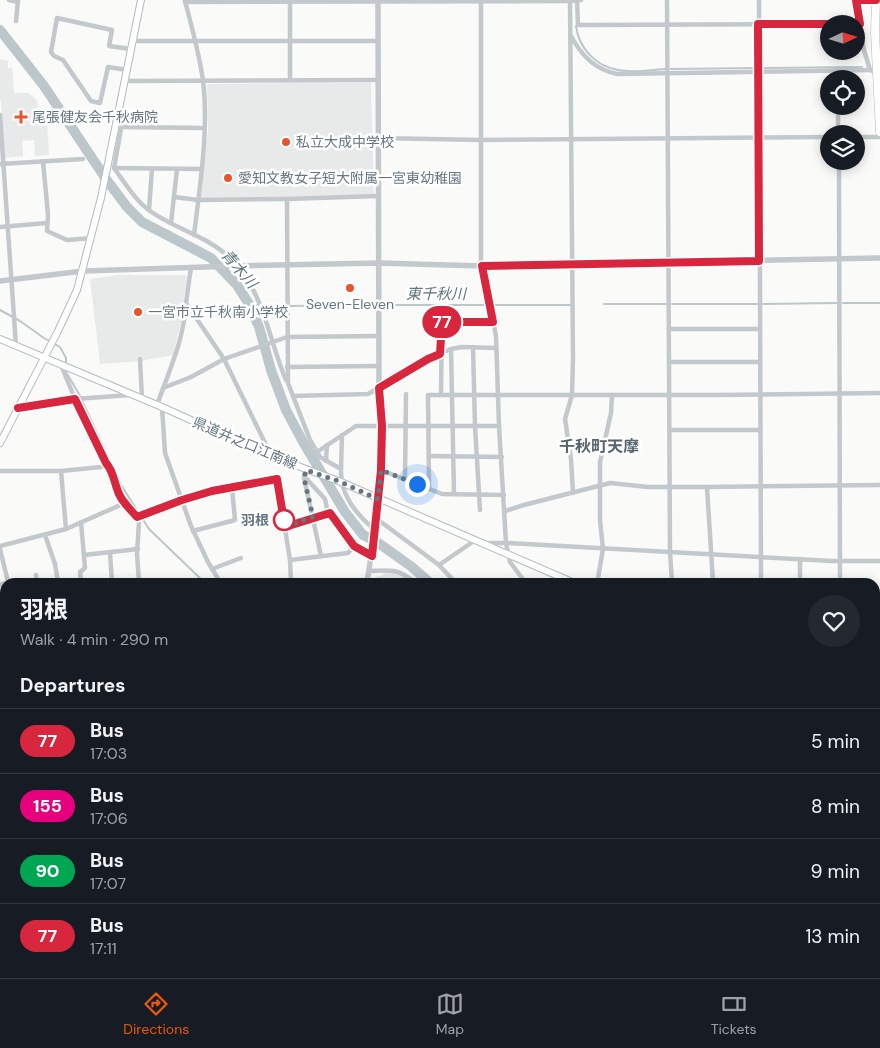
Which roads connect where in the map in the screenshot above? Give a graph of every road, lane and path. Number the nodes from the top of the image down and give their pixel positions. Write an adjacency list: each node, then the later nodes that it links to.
1 (9, 0): 8 (street)
2 (140, 0): 23 (main road)
3 (578, 0): 13 (street); 17 (street)
4 (667, 0): 17 (street)
5 (758, 0): 18 (street)
6 (856, 0): 7 (street); 15 (street)
7 (876, 0): 33 (highway)
8 (18, 1): 16 (street)
9 (185, 1): 14 (street); 27 (street)
10 (305, 1): 11 (street); 14 (street)
11 (378, 1): 12 (street); 26 (street)
12 (480, 1): 13 (street); 50 (street)
13 (570, 1): 22 (street)
14 (290, 2): 25 (street)
15 (858, 15)
16 (16, 21)
17 (667, 24): 18 (street); 32 (street)
18 (758, 24): 19 (street); 30 (street)
19 (820, 24)
20 (880, 25): 21 (highway)
21 (880, 33)
22 (570, 35): 32 (street); 49 (street)
23 (133, 40): 27 (street); 28 (main road)
24 (865, 40): 33 (street)
25 (291, 41): 26 (street); 27 (street); 34 (street)
26 (378, 41): 35 (street)
27 (195, 42): 37 (street)
28 (131, 49): 29 (main road); 29 (street)
29 (127, 70): 36 (main road)
30 (759, 71): 31 (street); 32 (street); 48 (street)
31 (820, 71)
32 (668, 73): 47 (street)
33 (875, 73): 42 (highway)
34 (290, 80): 35 (street); 37 (street)
35 (378, 80): 46 (street)
36 (124, 81): 37 (street); 38 (main road)
37 (203, 81): 41 (street)
38 (118, 111): 40 (street); 69 (main road)
39 (0, 116): 53 (street)
40 (121, 127): 41 (street); 54 (street)
41 (204, 128): 57 (street)
42 (880, 132)
43 (820, 137): 48 (street)
44 (865, 137): 45 (street)
45 (880, 137)
46 (378, 138): 50 (street); 59 (street)
47 (668, 138): 48 (street); 49 (street); 74 (street)
48 (759, 138): 72 (street)
49 (572, 139): 50 (street); 75 (street)
50 (481, 140): 78 (street)
51 (83, 159): 52 (street)
52 (43, 161): 53 (street); 64 (street)
53 (2, 164): 66 (street)
54 (114, 168): 55 (street); 63 (street)
55 (152, 169): 56 (street); 63 (street)
56 (177, 169): 57 (street); 60 (street)
57 (202, 169): 61 (street)
58 (838, 170): 70 (street)
59 (378, 196): 62 (street); 73 (street)
60 (174, 197): 61 (street); 65 (street)
61 (198, 200): 62 (street); 68 (street)
62 (287, 200): 77 (street)
63 (149, 210): 65 (street)
64 (48, 223): 66 (street); 69 (street)
65 (171, 223): 68 (street)
66 (8, 226): 67 (street); 81 (street)
67 (0, 227)
68 (194, 235): 76 (street)
69 (92, 238): 80 (main road)
70 (839, 258): 71 (street); 72 (street); 116 (street)
71 (880, 258)
72 (759, 261): 74 (street); 87 (street)
73 (379, 263): 77 (street); 78 (street); 89 (street)
74 (668, 263): 75 (street); 88 (street)
75 (572, 264): 78 (street); 118 (street)
76 (236, 266): 77 (street); 79 (street); 92 (street)
77 (287, 266): 90 (street)
78 (482, 266): 86 (street)
79 (191, 267): 80 (street); 83 (street)
80 (83, 271): 81 (street); 98 (main road)
81 (12, 280): 82 (street); 93 (street)
82 (0, 281)
83 (186, 303): 100 (street); 107 (street)
84 (442, 311): 85 (street)
85 (442, 322): 86 (street); 97 (street)
86 (493, 322): 95 (street)
87 (760, 329): 88 (street); 102 (street)
88 (669, 330): 101 (street)
89 (378, 336): 90 (street); 104 (street)
90 (287, 337): 92 (street); 105 (street)
91 (0, 339): 93 (main road, 県道井之口江南線)
92 (273, 342): 100 (street); 106 (street)
93 (16, 346): 98 (main road, 県道井之口江南線)
94 (472, 347): 95 (street); 96 (street); 113 (street)
95 (496, 348): 121 (street)
96 (451, 349): 97 (street); 112 (street)
97 (440, 354): 108 (street); 111 (street)
98 (44, 358): 103 (main road, 県道井之口江南線); 125 (main road)
99 (140, 359): 123 (street)
100 (224, 359): 107 (street); 138 (street)
101 (669, 362): 102 (street); 115 (street)
102 (760, 362): 119 (street)
103 (61, 365): 117 (main road, 県道井之口江南線); 122 (street)
104 (378, 366): 105 (street); 108 (street)
105 (288, 367): 106 (street)
106 (288, 384): 120 (street)
107 (163, 388): 124 (street)
108 (379, 388): 120 (street); 126 (street)
109 (880, 393): 116 (street)
110 (406, 394): 127 (street)
111 (440, 394): 112 (street); 128 (street)
112 (452, 394): 113 (street); 129 (street)
113 (474, 394): 121 (street); 130 (street)
114 (612, 394): 115 (street); 118 (street); 152 (street)
115 (669, 394): 119 (street); 132 (street)
116 (839, 394): 119 (street); 153 (street)
117 (131, 395): 122 (street); 123 (main road, 県道井之口江南線)
118 (572, 395): 121 (street); 160 (street)
119 (760, 395): 133 (street)
120 (293, 396): 137 (street)
121 (499, 396): 131 (street)
122 (75, 399): 125 (street); 144 (street)
123 (142, 399): 124 (main road, 県道井之口江南線)
124 (159, 406): 138 (main road, 県道井之口江南線); 165 (street)
125 (18, 408): 135 (main road)
126 (382, 426): 127 (street); 134 (street); 146 (street)
127 (406, 426): 128 (street); 150 (street)
128 (429, 426): 129 (street); 139 (street)
129 (453, 426): 130 (street); 140 (street)
130 (475, 426): 131 (street); 141 (street)
131 (499, 426): 142 (street)
132 (670, 430): 133 (street); 155 (street)
133 (760, 430): 156 (street)
134 (342, 435): 136 (street); 145 (street)
135 (0, 443)
136 (327, 445): 137 (street); 143 (street)
137 (317, 452): 143 (street)
138 (271, 456): 149 (main road, 県道井之口江南線)
139 (429, 456): 140 (street); 159 (street)
140 (454, 456): 141 (street); 161 (street)
141 (476, 457): 142 (street); 162 (street)
142 (502, 457): 163 (street)
143 (326, 461): 145 (street)
144 (107, 464): 148 (street); 166 (street)
145 (341, 469): 151 (street)
146 (381, 470): 150 (street); 164 (street)
147 (0, 471): 148 (street)
148 (61, 471): 175 (street)
149 (305, 473): 151 (main road, 県道井之口江南線); 169 (street); 171 (street)
150 (406, 479): 159 (street)
151 (340, 482): 164 (main road, 県道井之口江南線); 176 (street)
152 (600, 485): 155 (street); 160 (street); 185 (street)
153 (840, 485): 154 (street); 156 (street); 199 (street)
154 (880, 485)
155 (670, 486): 157 (street); 187 (street)
156 (760, 486): 157 (street); 193 (street)
157 (707, 487): 188 (street)
158 (232, 488): 165 (street); 174 (street); 177 (street)
159 (429, 488): 161 (street)
160 (574, 493): 168 (street)
161 (454, 494): 162 (street)
162 (479, 494): 163 (street); 167 (street)
163 (504, 495): 168 (street)
164 (378, 499): 172 (street); 179 (main road, 県道井之口江南線)
165 (182, 500): 170 (street); 177 (street)
166 (125, 503): 170 (street); 173 (street)
167 (480, 510)
168 (505, 511): 180 (street)
169 (328, 513): 171 (street); 182 (street)
170 (137, 517): 184 (street)
171 (313, 517): 174 (street); 190 (street)
172 (377, 518): 176 (street); 200 (street)
173 (81, 522): 175 (street); 189 (street)
174 (285, 527): 195 (street)
175 (66, 529): 178 (street)
176 (375, 530): 191 (street)
177 (193, 531): 201 (street)
178 (44, 534): 183 (street); 206 (street)
179 (474, 541): 181 (main road, 県道井之口江南線); 200 (street)
180 (506, 543): 181 (street); 185 (street); 192 (street)
181 (481, 544): 192 (main road, 県道井之口江南線)
182 (354, 546): 190 (street); 191 (street)
183 (0, 548): 198 (street)
184 (138, 549): 186 (street); 209 (street)
185 (602, 549): 187 (street); 217 (street)
186 (110, 552): 189 (street); 208 (street)
187 (670, 552): 188 (street); 218 (street)
188 (710, 554): 193 (street); 219 (street)
189 (84, 555): 207 (street)
190 (321, 556): 195 (street)
191 (372, 556): 202 (street)
192 (508, 556): 215 (street); 216 (main road, 県道井之口江南線)
193 (761, 557): 196 (street); 220 (street)
194 (241, 558): 201 (street)
195 (290, 560): 211 (street)
196 (800, 560): 199 (street); 221 (street)
197 (880, 561): 199 (street)
198 (2, 562): 204 (street)
199 (840, 562): 222 (street)
200 (439, 565): 214 (street)
201 (212, 569): 210 (street)
202 (369, 571): 212 (street); 213 (street)
203 (36, 574): 205 (street)
204 (6, 578)
205 (36, 578)
206 (57, 578)
207 (81, 578)
208 (112, 578)
209 (139, 578)
210 (218, 578)
211 (291, 578)
212 (368, 578)
213 (410, 578)
214 (451, 578)
215 (522, 578)
216 (562, 578)
217 (598, 578)
218 (672, 578)
219 (713, 578)
220 (761, 578)
221 (800, 578)
222 (840, 578)

